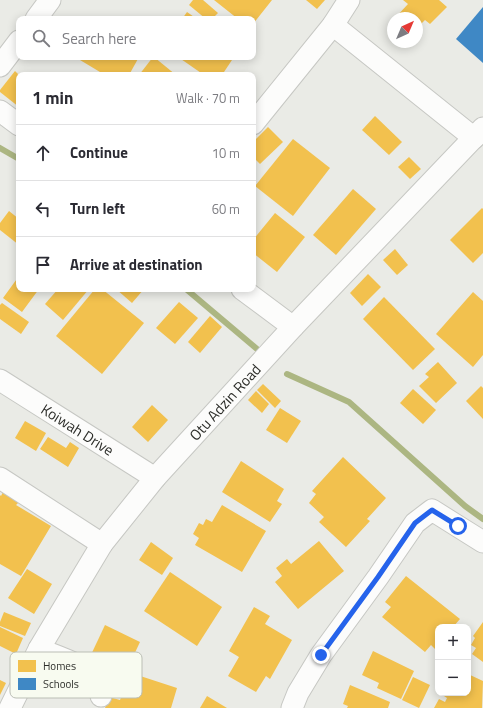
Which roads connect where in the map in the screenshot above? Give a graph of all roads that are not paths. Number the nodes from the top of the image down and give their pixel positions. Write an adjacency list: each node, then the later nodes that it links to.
1 (50, 0): 3 (street)
2 (349, 0): 4 (street)
3 (38, 16)
4 (332, 25): 8 (street); 10 (street)
5 (16, 45): 6 (street)
6 (0, 66)
7 (0, 111): 9 (street)
8 (256, 120)
9 (16, 123)
10 (478, 133): 12 (street, Otu Adzin Road)
11 (246, 292): 12 (street)
12 (293, 328): 15 (street, Otu Adzin Road)
13 (0, 380): 15 (street, Koiwah Drive)
14 (0, 478): 17 (street)
15 (155, 478): 17 (street, Otu Adzin Road)
16 (483, 542): 23 (street)
17 (102, 544): 18 (street, Otu Adzin Road)
18 (39, 649): 19 (street, Otu Adzin Road); 20 (street)
19 (38, 652)
20 (46, 652)
21 (15, 698): 22 (street, Otu Adzin Road)
22 (10, 708)
23 (292, 708)

